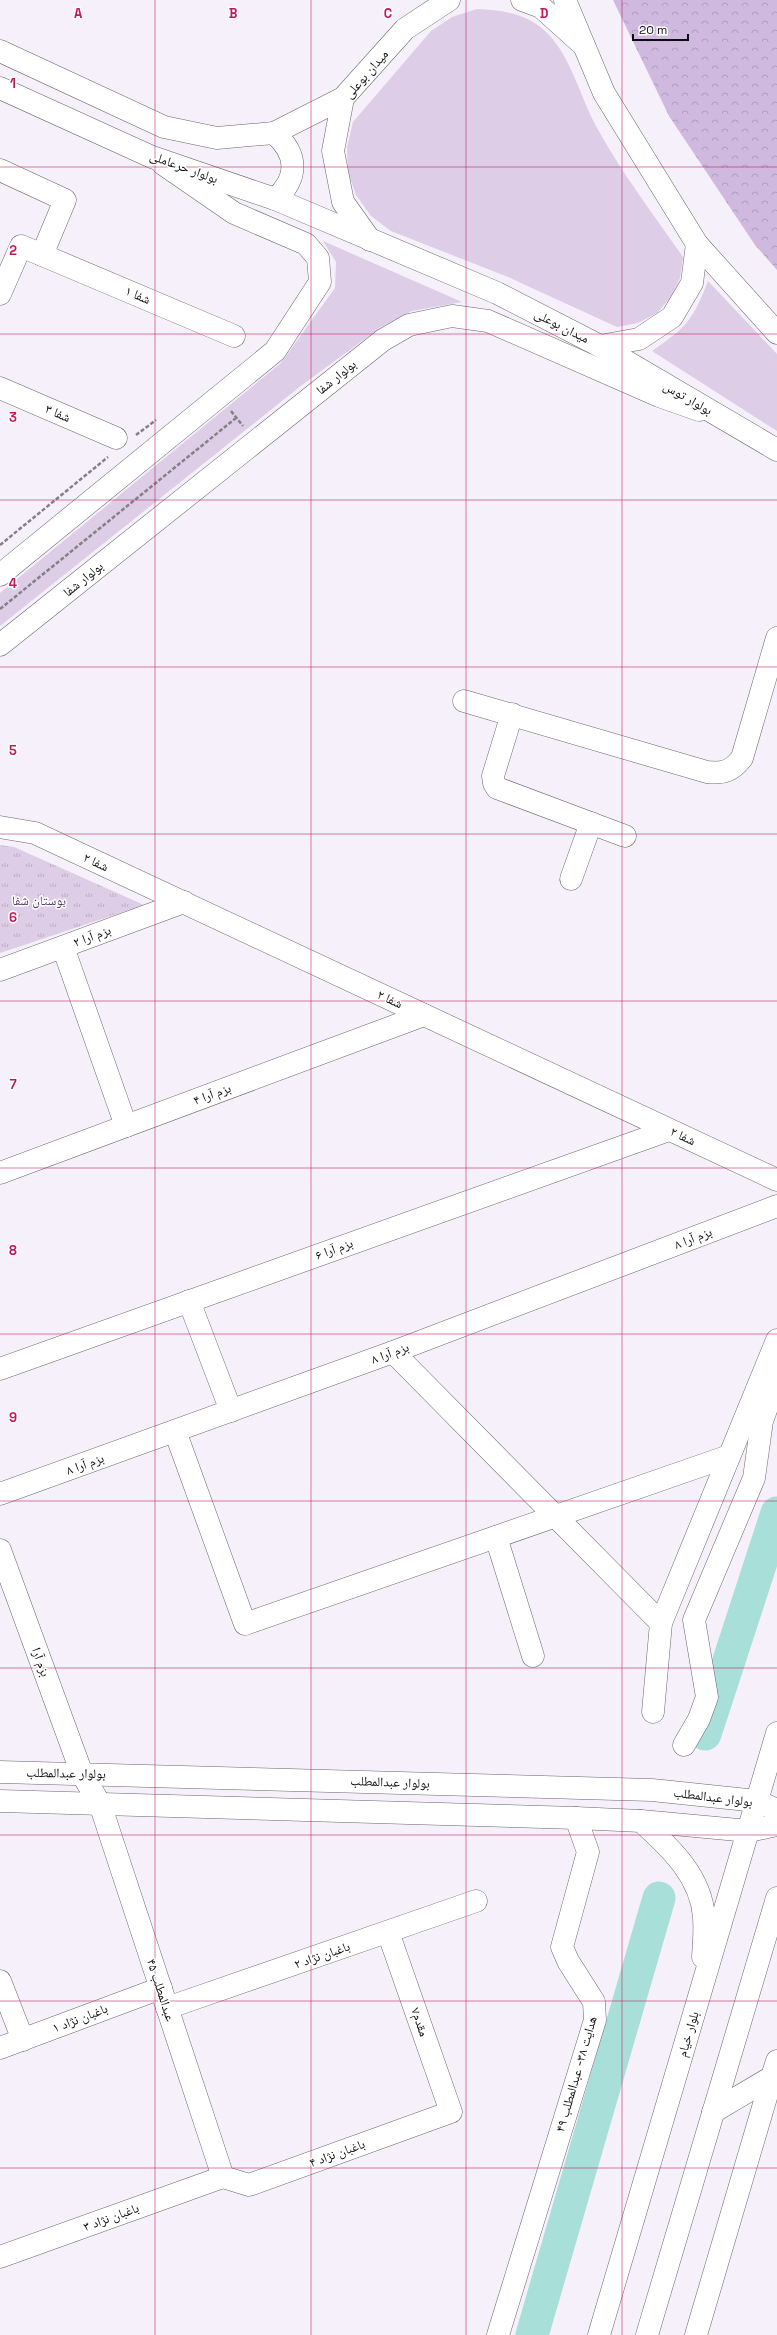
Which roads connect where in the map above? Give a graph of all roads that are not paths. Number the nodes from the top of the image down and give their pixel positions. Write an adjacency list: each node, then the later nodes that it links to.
1 (420, 0): 5 (street)
2 (449, 0): 5 (street, میدان بوعلی)
3 (522, 0): 6 (street)
4 (565, 0): 6 (street)
5 (405, 29): 9 (street, میدان بوعلی)
6 (586, 48): 15 (street)
7 (0, 51): 10 (street)
8 (0, 88): 11 (street, بولوار حرعاملی)
9 (343, 98): 10 (street); 14 (street, میدان بوعلی)
10 (274, 133): 13 (street)
11 (152, 157): 13 (street, بولوار حرعاملی); 25 (street)
12 (0, 170): 16 (street)
13 (275, 199): 14 (street, بولوار حرعاملی)
14 (370, 240): 20 (street, میدان بوعلی)
15 (697, 244): 18 (street); 20 (street, میدان بوعلی)
16 (42, 255): 17 (street, شفا ۱); 19 (street, شفا ۱)
17 (0, 294)
18 (777, 333)
19 (234, 336)
20 (600, 346): 22 (street, بولوار توس)
21 (0, 388): 23 (street, شفا ۳)
22 (728, 421): 24 (street, بولوار توس); 27 (street, بولوار شفا)
23 (120, 443)
24 (777, 450)
25 (0, 575)
26 (777, 638): 29 (street)
27 (0, 645)
28 (464, 700): 29 (street)
29 (512, 714): 30 (street)
30 (592, 823): 32 (street); 33 (street)
31 (0, 827): 34 (street, شفا ۲)
32 (625, 836)
33 (571, 879)
34 (184, 902): 35 (street, بزم آرا ۲); 37 (street, شفا ۲)
35 (63, 947): 36 (street, بزم آرا ۲); 38 (street)
36 (0, 970)
37 (424, 1015): 38 (street, بزم آرا ۴); 39 (street, شفا ۲)
38 (126, 1126): 40 (street, بزم آرا ۴)
39 (669, 1130): 41 (street, شفا ۲); 43 (street, بزم آرا ۶)
40 (0, 1172)
41 (777, 1180)
42 (777, 1206): 45 (street, بزم آرا ۸)
43 (189, 1301): 46 (street, بزم آرا ۶); 48 (street)
44 (777, 1340): 50 (street)
45 (393, 1352): 48 (street, بزم آرا ۸); 52 (street)
46 (0, 1369)
47 (777, 1379): 59 (street)
48 (231, 1411): 49 (street, بزم آرا ۸)
49 (175, 1431): 51 (street, بزم آرا ۸); 53 (street)
50 (729, 1456): 52 (street); 55 (street)
51 (0, 1494)
52 (556, 1516): 53 (street); 55 (street)
53 (496, 1537): 56 (street)
54 (2, 1560): 61 (street, بزم آرا)
55 (661, 1623): 57 (street)
56 (533, 1656)
57 (653, 1712)
58 (777, 1733): 63 (street, بلوار خیام)
59 (684, 1745)
60 (0, 1772): 61 (street, بولوار عبدالمطلب)
61 (82, 1774): 63 (street, بولوار عبدالمطلب); 64 (street, بزم آرا)
62 (0, 1801): 64 (street)
63 (756, 1801): 65 (street, بولوار عبدالمطلب); 69 (street, بلوار خیام)
64 (100, 1804): 66 (street); 75 (street, عبدالمطلب ۴۵)
65 (777, 1810)
66 (576, 1818): 67 (street); 83 (street, هدایت ۳۸- عبدالمطلب ۴۹)
67 (641, 1821): 69 (street); 74 (street)
68 (777, 1825): 69 (street)
69 (749, 1831): 74 (street, بلوار خیام)
70 (777, 1898): 80 (street)
71 (476, 1901): 72 (street, باغبان نژاد ۲)
72 (388, 1932): 75 (street, باغبان نژاد ۲); 79 (street, مقدم۷)
73 (0, 1981): 76 (street)
74 (703, 1984): 84 (street, بلوار خیام)
75 (164, 1998): 76 (street, باغبان نژاد ۱); 81 (street, عبدالمطلب ۴۵)
76 (23, 2040): 77 (street, باغبان نژاد ۱)
77 (0, 2048)
78 (775, 2072): 80 (street); 86 (street)
79 (451, 2112): 81 (street, باغبان نژاد ۴)
80 (713, 2112): 85 (street)
81 (223, 2177): 82 (street, باغبان نژاد ۳)
82 (0, 2257)
83 (498, 2335)
84 (599, 2335)
85 (647, 2335)
86 (696, 2335)

